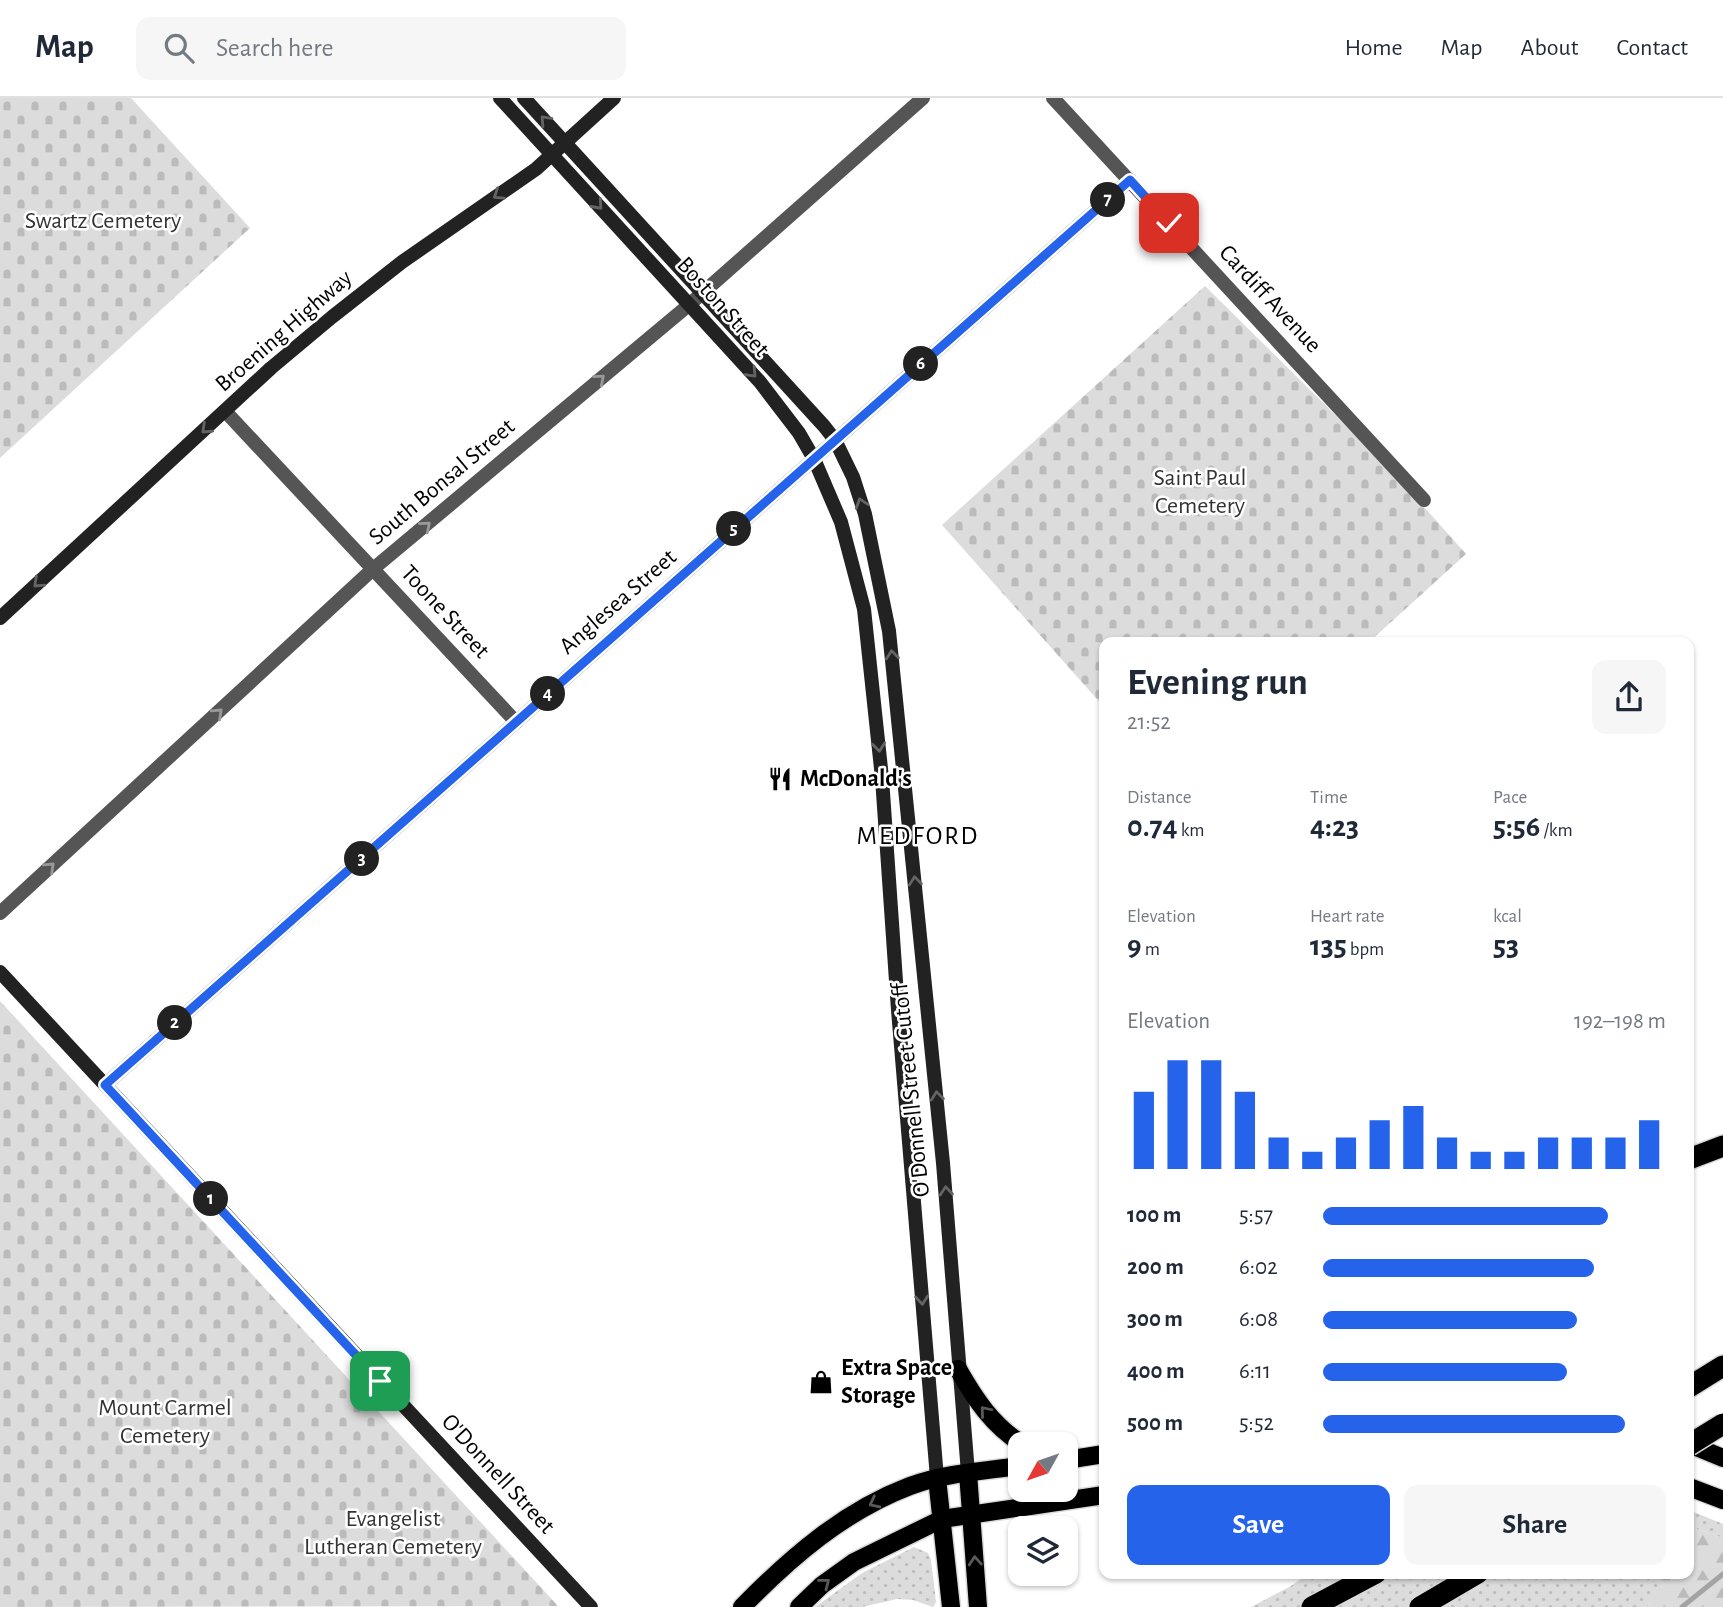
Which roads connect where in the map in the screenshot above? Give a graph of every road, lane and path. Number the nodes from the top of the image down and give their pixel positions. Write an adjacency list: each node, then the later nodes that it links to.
1 (500, 98): 7 (main road, Boston Street)
2 (524, 98): 6 (main road, Boston Street, one-way to 2)
3 (614, 98): 6 (main road, Broening Highway)
4 (923, 98): 9 (street, South Bonsal Street)
5 (1053, 98): 8 (street, Cardiff Avenue)
6 (566, 142): 7 (main road, Broening Highway); 9 (main road, Boston Street)
7 (552, 155): 10 (main road, Boston Street, one-way to 10); 11 (main road, Broening Highway, one-way to 11)
8 (1130, 180): 12 (street, Anglesea Street); 14 (street, Cardiff Avenue)
9 (703, 292): 10 (street, South Bonsal Street); 12 (main road, Boston Street)
10 (690, 304): 13 (main road, Boston Street, one-way to 13); 15 (street, South Bonsal Street, one-way to 10)
11 (225, 411): 15 (street, Toone Street); 18 (main road, Broening Highway, one-way to 18)
12 (835, 440): 13 (street, Anglesea Street); 16 (main road, Boston Street, one-way to 12)
13 (814, 459): 17 (main road, Boston Street); 19 (street, Anglesea Street)
14 (1424, 500)
15 (373, 569): 19 (street, Toone Street); 20 (street, South Bonsal Street, one-way to 15)
16 (878, 570): 26 (main road, O'Donnell Street Cutoff, one-way to 16)
17 (859, 582): 37 (main road, O'Donnell Street Cutoff, one-way to 37)
18 (0, 618)
19 (516, 722): 22 (street, Anglesea Street)
20 (0, 913)
21 (0, 972): 22 (main road, O'Donnell Street)
22 (105, 1085): 45 (main road, O'Donnell Street)
23 (1723, 1146): 24 (highway)
24 (1694, 1157)
25 (1723, 1366): 27 (highway)
26 (958, 1369): 29 (main road, one-way to 26); 36 (main road, O'Donnell Street Cutoff)
27 (1694, 1384)
28 (1723, 1424): 30 (highway, bridge)
29 (1008, 1435)
30 (1694, 1442)
31 (1694, 1447): 34 (main road)
32 (1099, 1455): 33 (main road)
33 (1078, 1458)
34 (1723, 1458)
35 (1008, 1468): 36 (main road)
36 (968, 1473): 37 (main road); 41 (main road, O'Donnell Street Cutoff)
37 (937, 1478): 42 (main road, O'Donnell Street Cutoff); 46 (main road, one-way to 46)
38 (1694, 1489): 40 (main road)
39 (1099, 1496): 41 (main road)
40 (1723, 1500)
41 (971, 1514): 42 (main road); 49 (main road, O'Donnell Street Cutoff, one-way to 41)
42 (942, 1519): 47 (main road, one-way to 42); 48 (main road, O'Donnell Street Cutoff)
43 (1365, 1579): 50 (highway)
44 (1468, 1579): 51 (highway)
45 (591, 1607)
46 (742, 1607)
47 (799, 1607)
48 (951, 1607)
49 (978, 1607)
50 (1312, 1607)
51 (1420, 1607)

